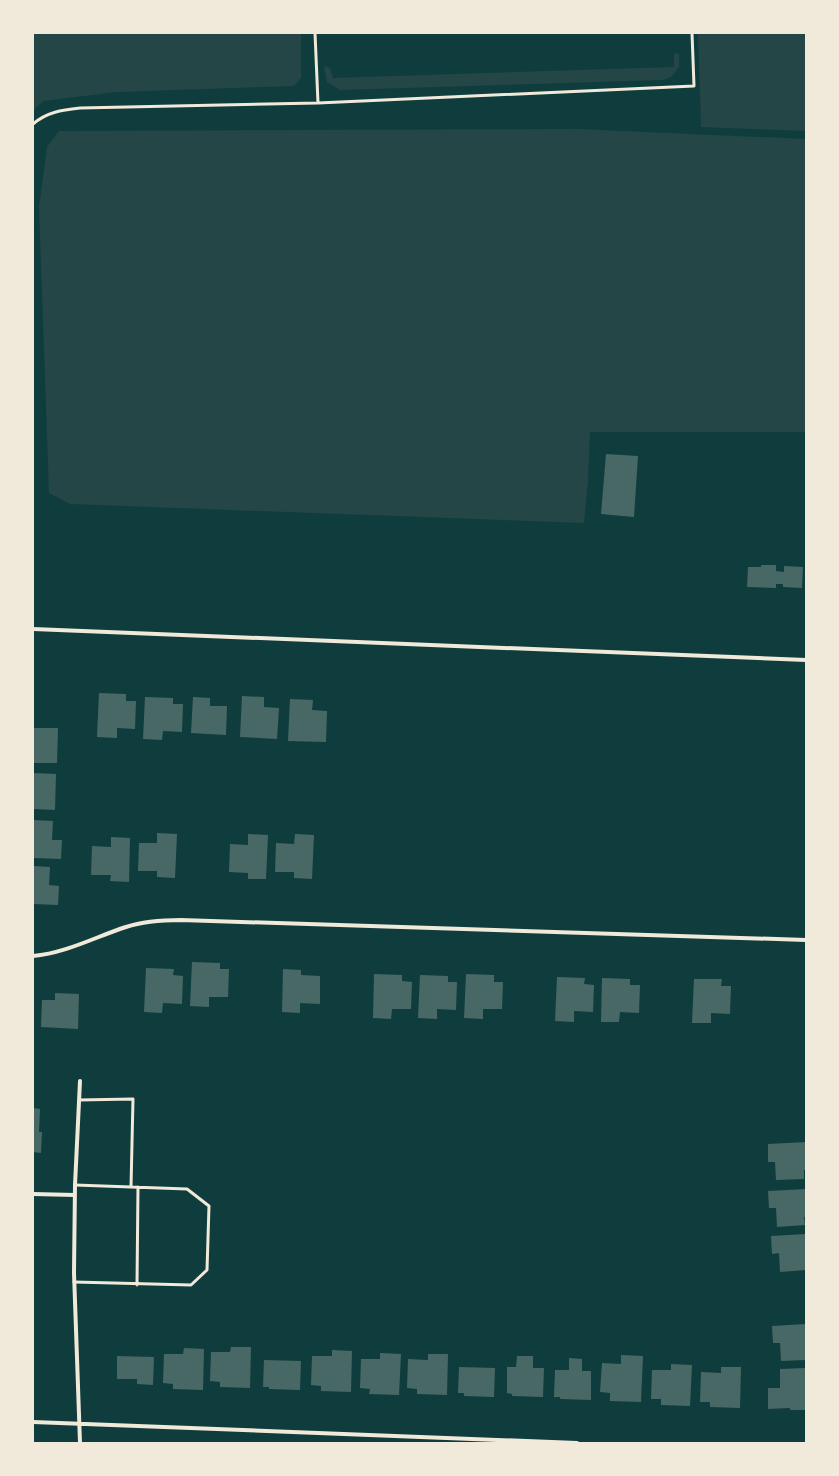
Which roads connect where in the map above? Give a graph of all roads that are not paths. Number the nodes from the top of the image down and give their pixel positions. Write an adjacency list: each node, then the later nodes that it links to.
1 (315, 33): 3 (lane)
2 (692, 33): 3 (lane)
3 (318, 103): 4 (lane)
4 (33, 124)
5 (33, 629): 6 (street)
6 (806, 660)
7 (806, 940): 8 (street)
8 (33, 956)
9 (80, 1081): 10 (street)
10 (79, 1100): 11 (street); 12 (lane)
11 (75, 1185): 12 (lane); 15 (street)
12 (131, 1187): 13 (lane)
13 (138, 1187): 17 (lane); 17 (lane)
14 (33, 1194): 15 (street)
15 (75, 1195): 16 (street)
16 (74, 1282): 17 (lane); 19 (street)
17 (137, 1284)
18 (33, 1422): 19 (street)
19 (79, 1424): 20 (street); 21 (street)
20 (80, 1443)
21 (577, 1443)

